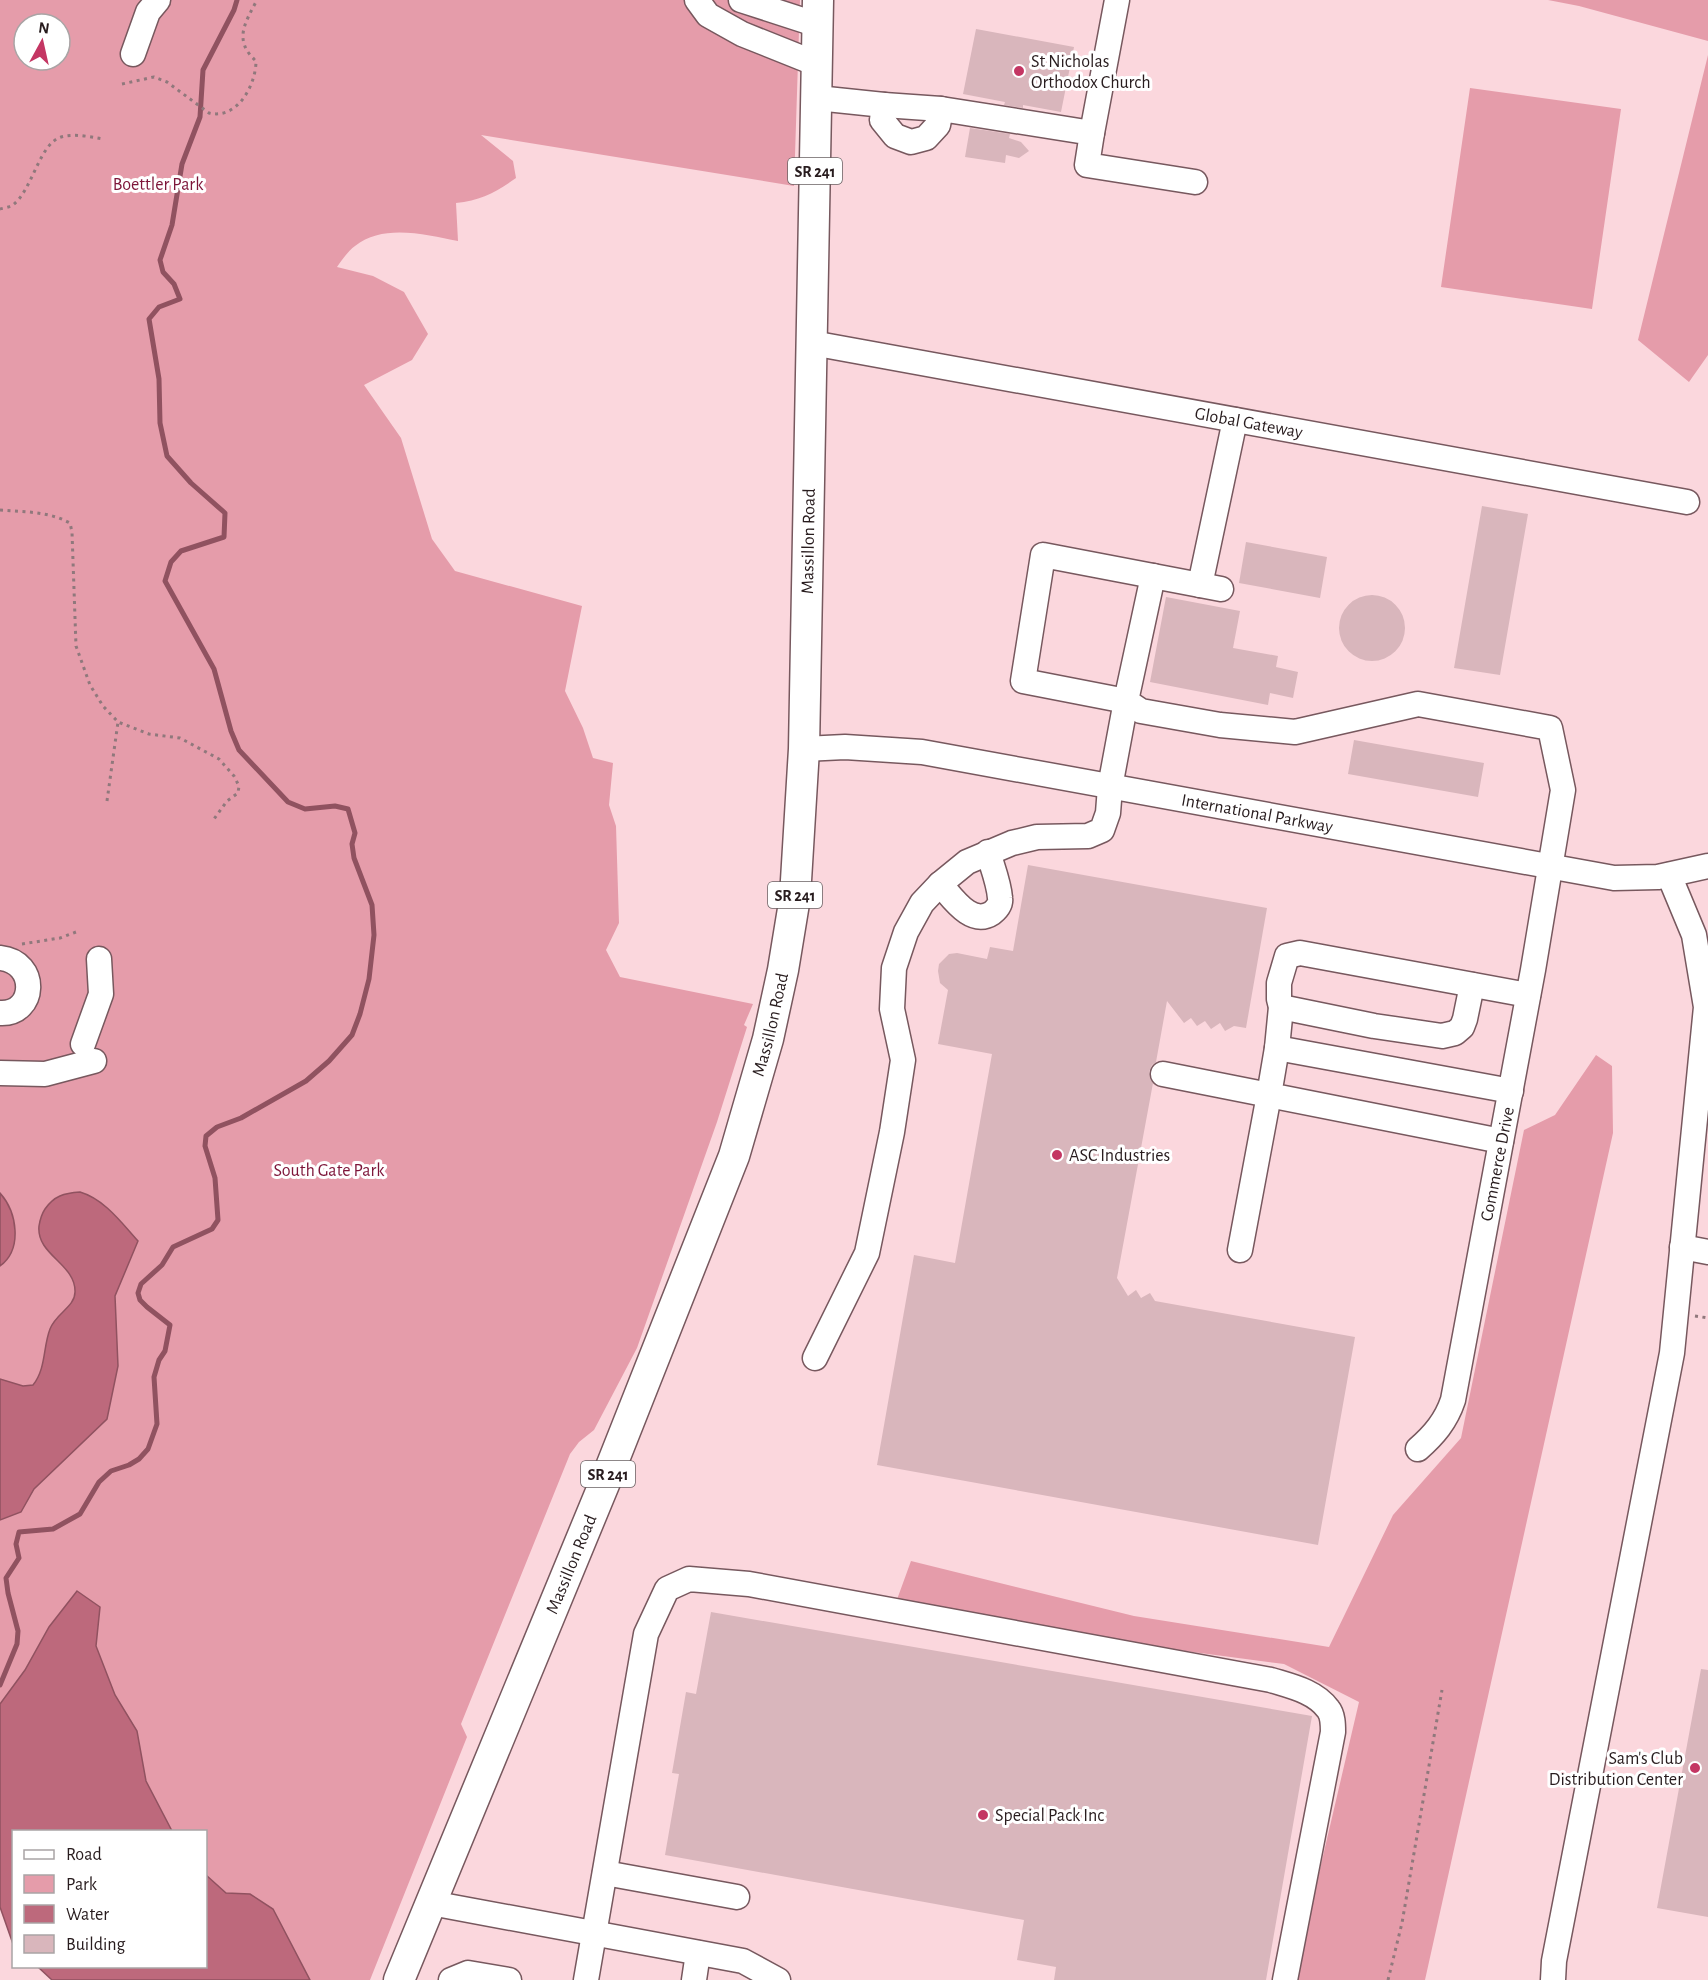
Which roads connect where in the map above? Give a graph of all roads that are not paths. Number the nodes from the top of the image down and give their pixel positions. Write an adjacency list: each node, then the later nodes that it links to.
1 (158, 0): 6 (street)
2 (697, 0): 7 (street)
3 (741, 0): 5 (street)
4 (1117, 0): 11 (street)
5 (818, 12): 7 (main road, Massillon Road / SR 241)
6 (133, 54)
7 (817, 64): 8 (main road, Massillon Road / SR 241)
8 (816, 98): 9 (street); 13 (main road, Massillon Road / SR 241)
9 (885, 105): 10 (street); 10 (street)
10 (941, 109): 11 (street)
11 (1092, 133): 12 (street)
12 (1195, 182)
13 (812, 343): 14 (street, Global Gateway); 18 (main road, Massillon Road / SR 241)
14 (1235, 420): 15 (street, Global Gateway); 16 (street)
15 (1686, 502)
16 (1153, 576): 17 (street); 17 (street)
17 (1126, 701): 19 (street); 21 (street, Commerce Drive)
18 (804, 749): 19 (street, International Parkway); 46 (main road, Massillon Road / SR 241)
19 (1110, 787): 20 (street); 21 (street, International Parkway)
20 (988, 852): 24 (street); 24 (street)
21 (1550, 866): 23 (street, International Parkway); 28 (street, Commerce Drive)
22 (1708, 866): 23 (street, International Parkway)
23 (1669, 875): 37 (street)
24 (940, 884): 42 (street)
25 (6, 952): 30 (street)
26 (99, 959): 32 (street)
27 (1472, 984): 28 (street); 29 (street); 29 (street)
28 (1528, 995): 34 (street, Commerce Drive)
29 (1281, 1007): 31 (street)
30 (0, 1013)
31 (1277, 1048): 34 (street); 35 (street)
32 (0, 1073)
33 (1163, 1074): 35 (street)
34 (1511, 1091): 36 (street, Commerce Drive)
35 (1269, 1095): 36 (street); 40 (street)
36 (1502, 1141): 43 (street, Commerce Drive)
37 (1700, 1148): 38 (street)
38 (1697, 1200): 39 (street)
39 (1682, 1247): 41 (street); 56 (street)
40 (1240, 1250)
41 (1708, 1252)
42 (815, 1358)
43 (1418, 1449)
44 (605, 1873): 45 (street); 47 (street); 55 (street)
45 (737, 1897)
46 (430, 1902): 47 (street); 49 (main road, Massillon Road / SR 241)
47 (595, 1934): 48 (street); 52 (street)
48 (698, 1953): 53 (street); 54 (street)
49 (399, 1980)
50 (451, 1980): 51 (street)
51 (509, 1980)
52 (586, 1980)
53 (694, 1980)
54 (778, 1980)
55 (1285, 1980)
56 (1553, 1980)

